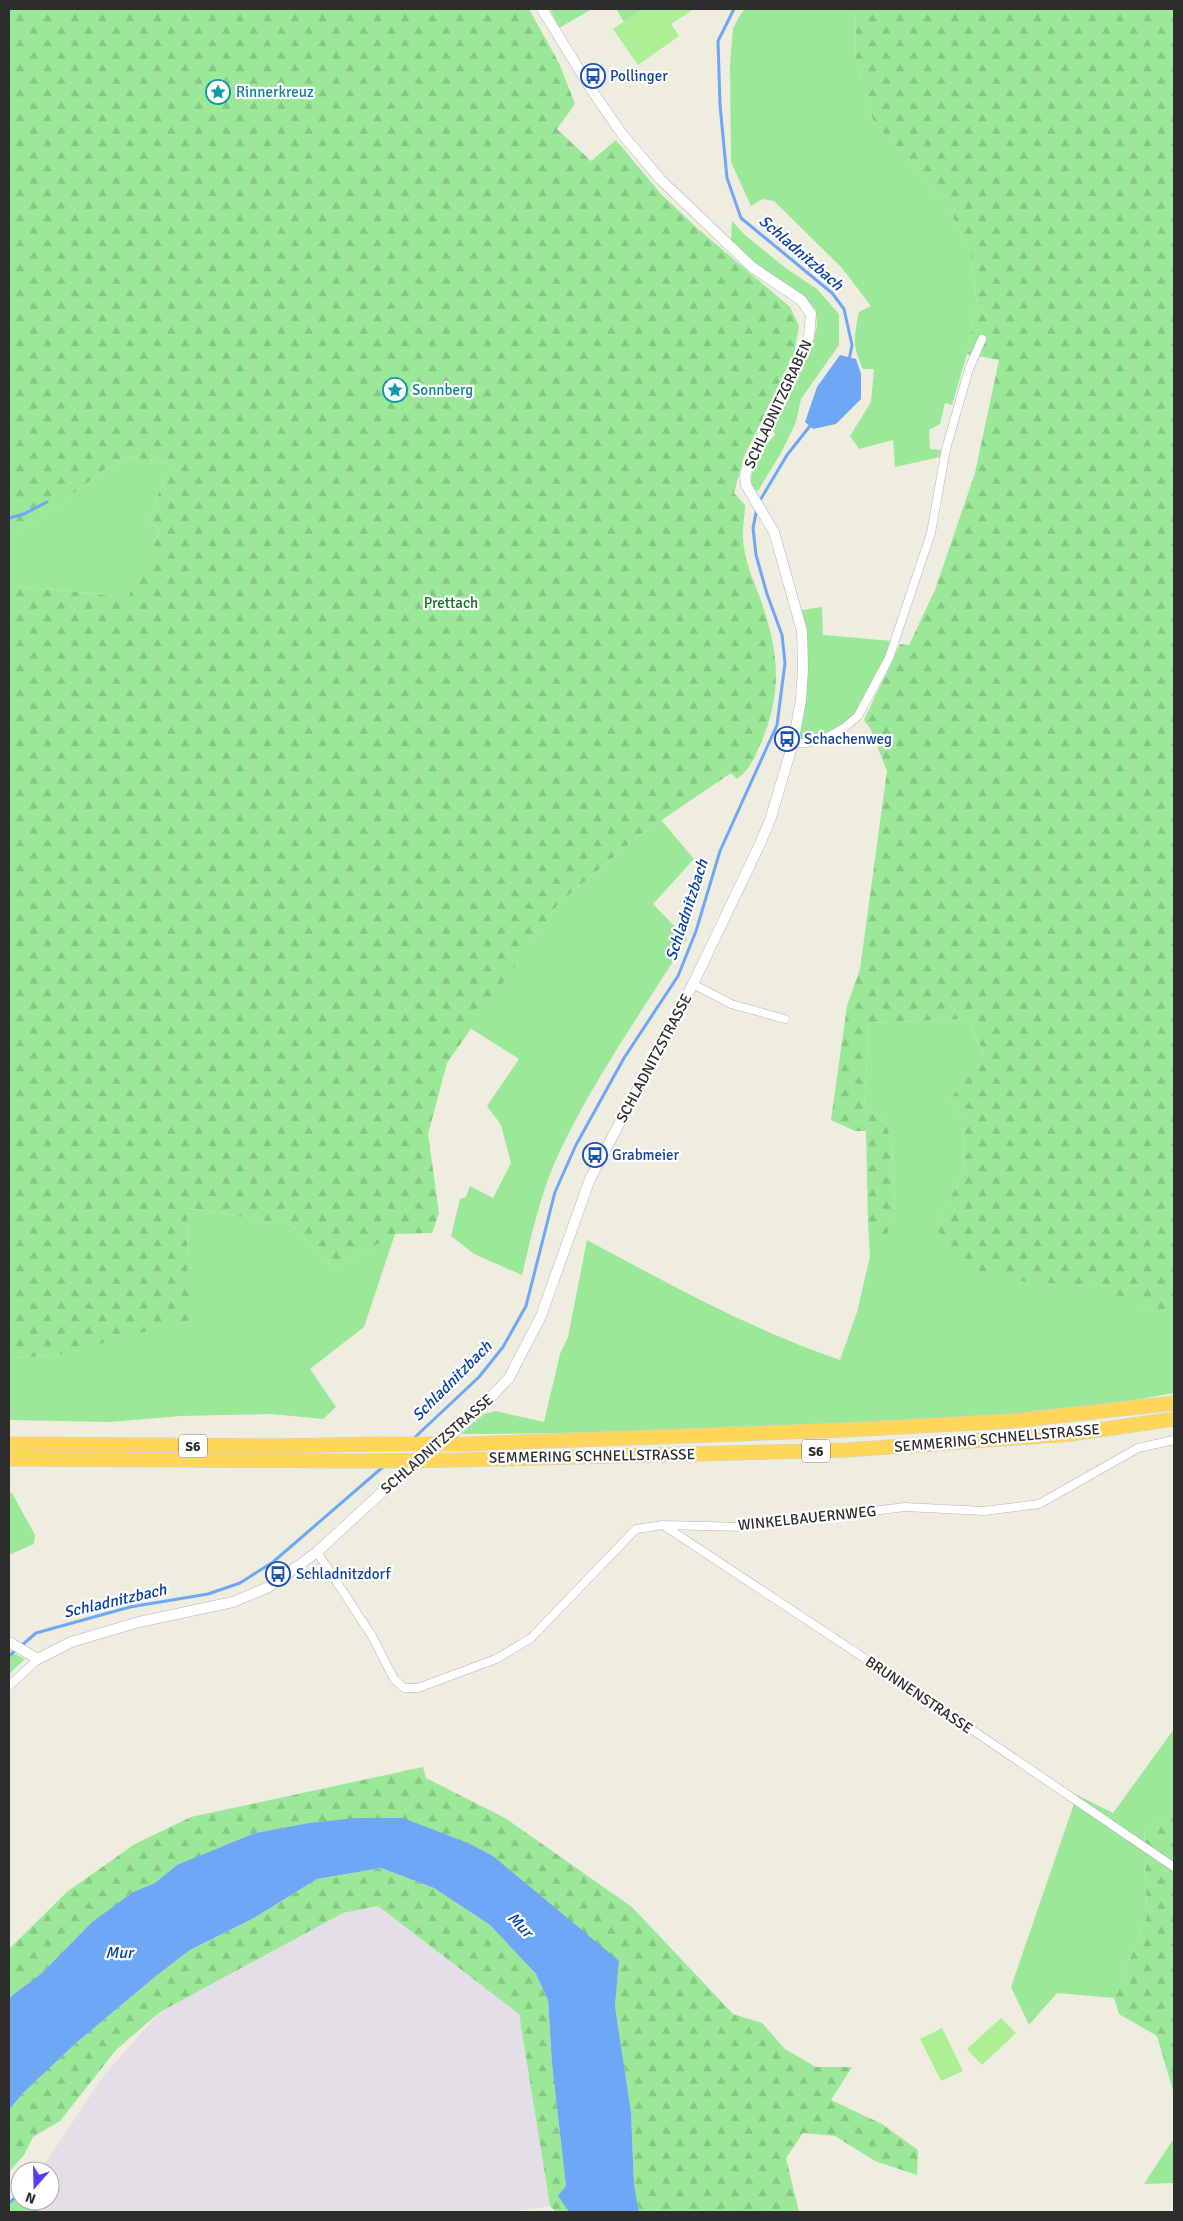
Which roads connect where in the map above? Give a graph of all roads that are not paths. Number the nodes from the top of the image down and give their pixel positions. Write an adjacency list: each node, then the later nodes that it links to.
1 (542, 9): 3 (street, SCHLADNITZGRABEN)
2 (982, 340): 3 (street)
3 (793, 743): 4 (street, SCHLADNITZSTRASSE)
4 (693, 984): 5 (street, SCHLADNITZSTRASSE); 12 (street, SCHLADNITZSTRASSE)
5 (785, 1019)
6 (1174, 1403): 9 (highway, SEMMERING SCHNELLSTRASSE / S6, bridge)
7 (1174, 1419): 10 (highway, SEMMERING SCHNELLSTRASSE / S6, bridge)
8 (1174, 1440): 11 (street, WINKELBAUERNWEG)
9 (9, 1444)
10 (9, 1459)
11 (663, 1525): 12 (street, WINKELBAUERNWEG); 16 (street, BRUNNENSTRASSE)
12 (317, 1552): 14 (street, SCHLADNITZSTRASSE)
13 (9, 1642): 14 (street)
14 (34, 1657): 15 (street, SCHLADNITZSTRASSE)
15 (9, 1686)
16 (1174, 1867)

